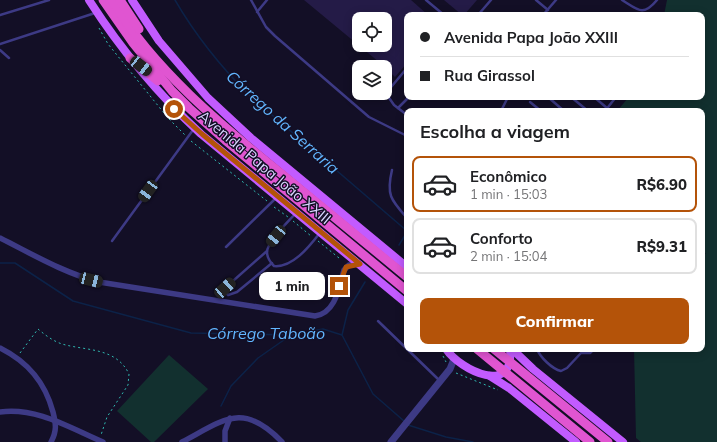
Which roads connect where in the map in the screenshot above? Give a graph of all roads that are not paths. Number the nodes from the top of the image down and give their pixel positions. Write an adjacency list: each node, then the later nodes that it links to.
1 (49, 0): 20 (lane)
2 (89, 0): 16 (main road, Avenida Papa João XXIII)
3 (104, 0): 27 (highway, Avenida Papa João XXIII)
4 (112, 0): 25 (highway, Avenida Papa João XXIII)
5 (120, 0): 25 (highway)
6 (132, 0): 54 (main road, Avenida Papa João XXIII)
7 (251, 0): 17 (lane)
8 (267, 0): 17 (lane)
9 (426, 0): 18 (lane)
10 (491, 0): 19 (lane)
11 (536, 0): 15 (lane)
12 (556, 0): 15 (lane)
13 (622, 0): 14 (lane)
14 (657, 0)
15 (548, 10)
16 (97, 12): 21 (lane); 24 (main road, Avenida Papa João XXIII)
17 (257, 12): 42 (lane)
18 (440, 12)
19 (481, 12)
20 (0, 15)
21 (0, 44)
22 (0, 50): 23 (lane)
23 (9, 58)
24 (130, 58): 27 (highway); 41 (main road, Avenida Papa João XXIII)
25 (164, 67): 55 (highway, Avenida Papa João XXIII)
26 (404, 72): 34 (lane)
27 (172, 91): 47 (highway, Avenida Papa João XXIII)
28 (406, 100): 34 (lane)
29 (551, 100): 36 (lane)
30 (574, 100): 37 (lane)
31 (597, 100): 38 (lane)
32 (614, 100): 39 (lane)
33 (530, 102): 35 (lane)
34 (398, 108): 40 (lane)
35 (537, 108)
36 (561, 108)
37 (584, 108)
38 (604, 108)
39 (608, 108)
40 (404, 113)
41 (195, 128): 44 (main road, Avenida Papa João XXIII); 49 (lane)
42 (404, 134)
43 (392, 170): 46 (lane)
44 (277, 197): 45 (main road, Avenida Papa João XXIII); 50 (lane)
45 (297, 212): 47 (main road, Avenida Papa João XXIII); 51 (lane)
46 (404, 214)
47 (324, 229): 52 (lane); 53 (main road, Avenida Papa João XXIII); 56 (highway, Avenida Papa João XXIII)
48 (0, 238): 53 (street)
49 (112, 241)
50 (226, 247)
51 (267, 251): 52 (lane); 52 (lane)
52 (272, 263)
53 (360, 264): 57 (main road, Avenida Papa João XXIII)
54 (404, 264)
55 (404, 275)
56 (404, 289)
57 (404, 301)
58 (378, 321): 59 (lane)
59 (404, 346)
60 (0, 348): 76 (street)
61 (410, 352): 73 (lane)
62 (445, 352): 69 (main road)
63 (481, 352): 86 (highway, bridge)
64 (498, 352): 87 (highway, bridge)
65 (511, 352): 72 (main road)
66 (514, 352): 88 (main road)
67 (539, 352): 68 (lane)
68 (591, 352)
69 (454, 358): 70 (main road); 71 (street)
70 (462, 365): 71 (street); 72 (main road)
71 (450, 369): 73 (street)
72 (490, 376): 85 (main road)
73 (441, 381): 84 (street)
74 (0, 412): 76 (street)
75 (230, 418): 77 (street); 78 (street); 83 (street)
76 (55, 422): 79 (street); 80 (street)
77 (213, 426): 78 (street); 81 (street)
78 (225, 432): 82 (street)
79 (101, 441)
80 (51, 442)
81 (182, 442)
82 (225, 442)
83 (282, 442)
84 (391, 442)
85 (576, 442)
86 (590, 442)
87 (608, 442)
88 (624, 442)

